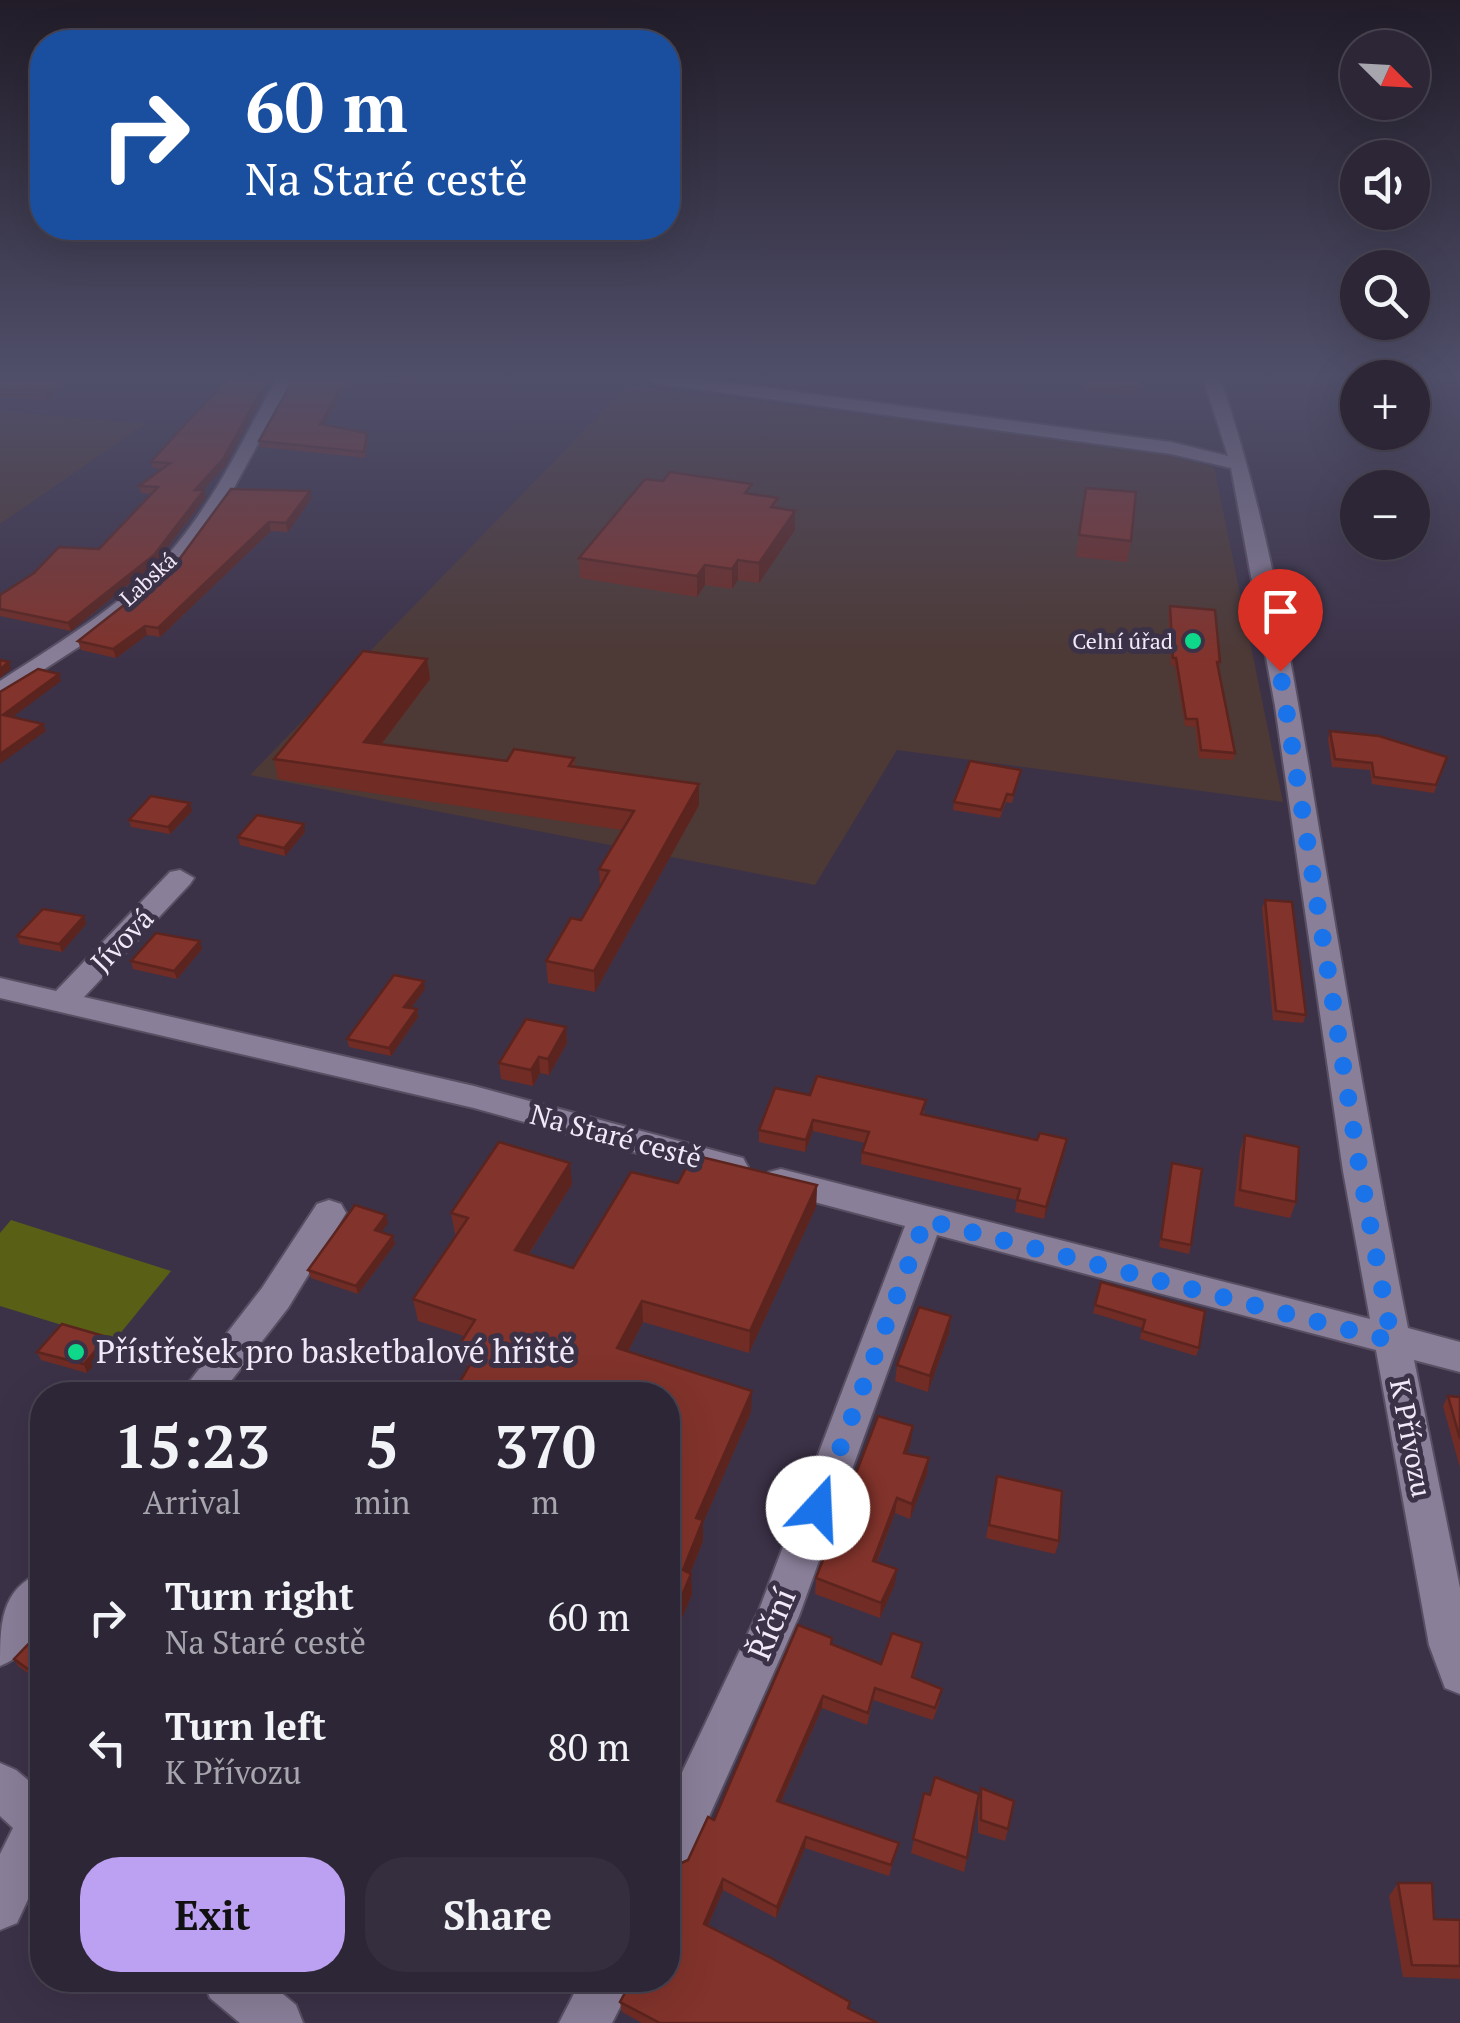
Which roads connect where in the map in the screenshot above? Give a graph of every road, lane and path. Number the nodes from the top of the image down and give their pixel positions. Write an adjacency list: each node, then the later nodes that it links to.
1 (231, 472): 3 (street, Labská)
2 (1242, 472): 9 (street, K Přívozu)
3 (0, 691)
4 (180, 878): 6 (street, Jívová)
5 (0, 988): 6 (street, Na Staré cestě)
6 (63, 1000): 8 (street, Na Staré cestě)
7 (329, 1212): 11 (street)
8 (925, 1220): 9 (street, Na Staré cestě); 17 (street, Říční)
9 (1392, 1341): 10 (street, Na Staré cestě); 14 (street, K Přívozu)
10 (1460, 1357)
11 (208, 1382)
12 (30, 1606): 13 (street)
13 (0, 1644)
14 (1460, 1673)
15 (0, 1786): 16 (street)
16 (30, 1812)
17 (680, 1827)
18 (30, 1846): 19 (street)
19 (0, 1906)
20 (242, 1992): 22 (street)
21 (601, 1992): 23 (street)
22 (278, 2023)
23 (584, 2023)

